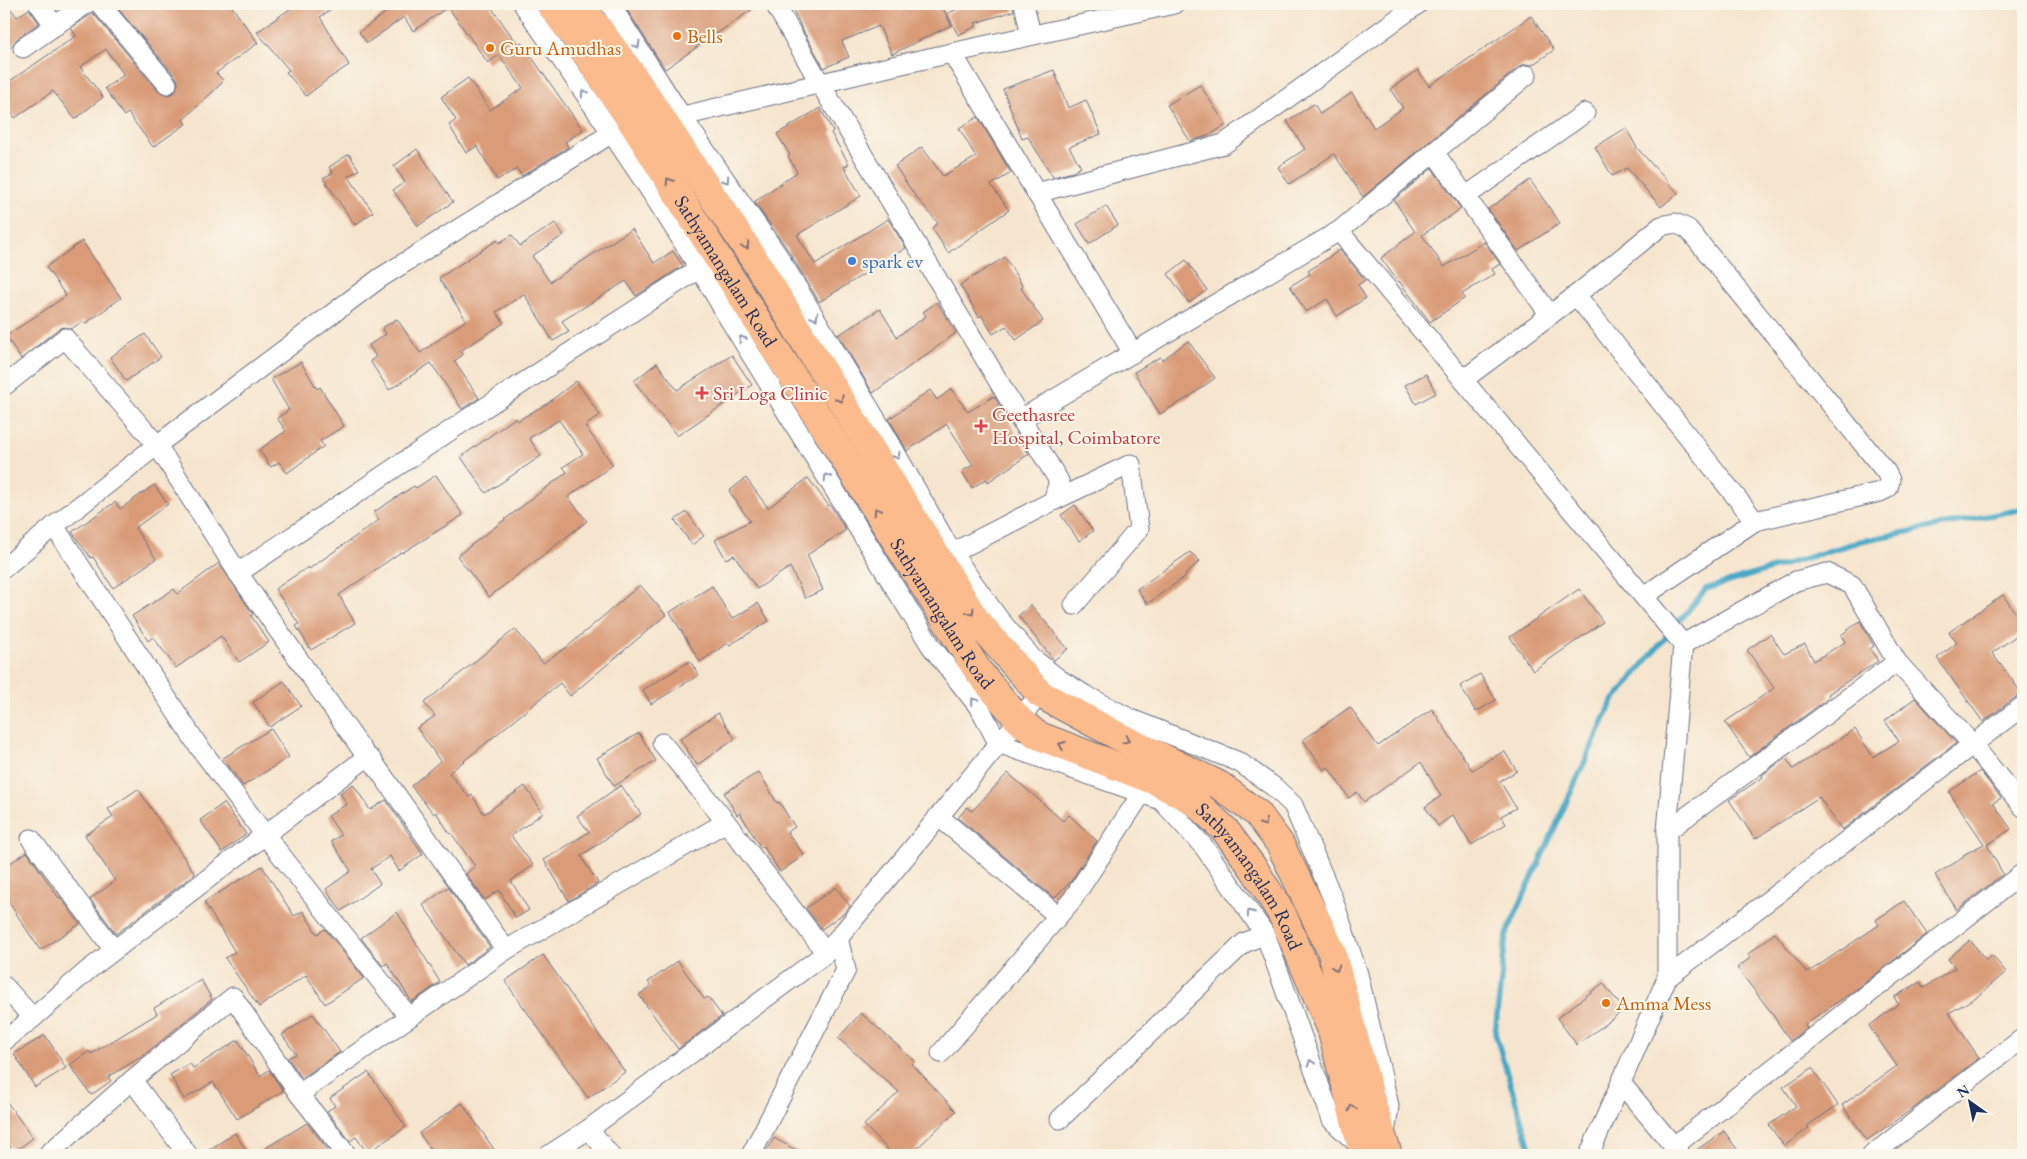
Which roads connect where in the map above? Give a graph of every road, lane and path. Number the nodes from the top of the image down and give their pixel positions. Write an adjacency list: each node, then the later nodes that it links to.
1 (39, 4): 12 (street)
2 (86, 4): 12 (street)
3 (100, 4): 17 (street)
4 (523, 4): 21 (street, one-way to 4)
5 (550, 4): 21 (highway, Sathyamangalam Road)
6 (580, 4): 20 (highway)
7 (610, 4): 20 (street, one-way to 20)
8 (775, 4): 18 (street)
9 (1024, 4): 13 (street)
10 (1174, 4): 13 (street)
11 (1418, 4): 23 (street)
12 (56, 26): 14 (street)
13 (1032, 35): 15 (street)
14 (23, 48)
15 (952, 53): 18 (street); 23 (street)
16 (1527, 75): 22 (street)
17 (167, 84)
18 (821, 84): 20 (street); 32 (street)
19 (1585, 113): 24 (street)
20 (673, 119): 21 (street); 37 (street, one-way to 37); 44 (highway, one-way to 44)
21 (624, 131): 26 (street); 33 (street); 46 (highway, Sathyamangalam Road, one-way to 21)
22 (1434, 152): 24 (street); 25 (street)
23 (1036, 193): 29 (street)
24 (1466, 196): 28 (street)
25 (1339, 231): 29 (street); 30 (street)
26 (700, 268): 39 (street); 48 (street, one-way to 26)
27 (1576, 295): 28 (street); 35 (street); 35 (street)
28 (1550, 315): 30 (street)
29 (1133, 353): 32 (street)
30 (1463, 380): 40 (street)
31 (4, 386): 33 (street)
32 (1021, 419): 34 (street)
33 (156, 445): 36 (street); 39 (street)
34 (1053, 501): 37 (street); 41 (street)
35 (1755, 521): 40 (street)
36 (54, 526): 38 (street); 56 (street)
37 (952, 553): 77 (street)
38 (4, 568)
39 (238, 572): 50 (street)
40 (1644, 597): 42 (street)
41 (1074, 605)
42 (1683, 643): 43 (street); 55 (street)
43 (1897, 662): 49 (street); 55 (street)
44 (1040, 694): 46 (street); 77 (highway, one-way to 77)
45 (2023, 706): 49 (street)
46 (1019, 720): 48 (street); 77 (highway, Sathyamangalam Road, one-way to 46)
47 (662, 743): 54 (street)
48 (998, 743): 51 (street); 53 (street)
49 (1973, 745): 52 (street); 65 (street)
50 (367, 758): 56 (street); 63 (street)
51 (1142, 794): 59 (street); 60 (street, one-way to 51)
52 (2023, 807)
53 (938, 816): 59 (street); 61 (street)
54 (726, 822): 63 (street); 64 (street)
55 (1667, 831): 65 (street)
56 (265, 835): 62 (street); 67 (street)
57 (31, 839): 62 (street)
58 (2023, 873): 78 (street)
59 (1058, 916): 71 (street)
60 (1265, 934): 75 (street); 77 (street, one-way to 60)
61 (838, 938): 64 (street); 84 (street)
62 (114, 950): 68 (street)
63 (506, 950): 67 (street)
64 (826, 953): 76 (street)
65 (1667, 978): 73 (street)
66 (4, 986): 68 (street)
67 (409, 1017): 74 (street)
68 (33, 1018): 70 (street)
69 (2023, 1038): 86 (street)
70 (4, 1041)
71 (941, 1053)
72 (132, 1080): 74 (street); 79 (street); 80 (street)
73 (1621, 1083): 78 (street); 85 (street)
74 (299, 1094): 81 (street)
75 (1060, 1119)
76 (588, 1129): 82 (street); 83 (street)
77 (1375, 1151)
78 (1678, 1151)
79 (47, 1155)
80 (188, 1155)
81 (347, 1155)
82 (549, 1155)
83 (610, 1155)
84 (751, 1155)
85 (1589, 1155)
86 (1872, 1155)

